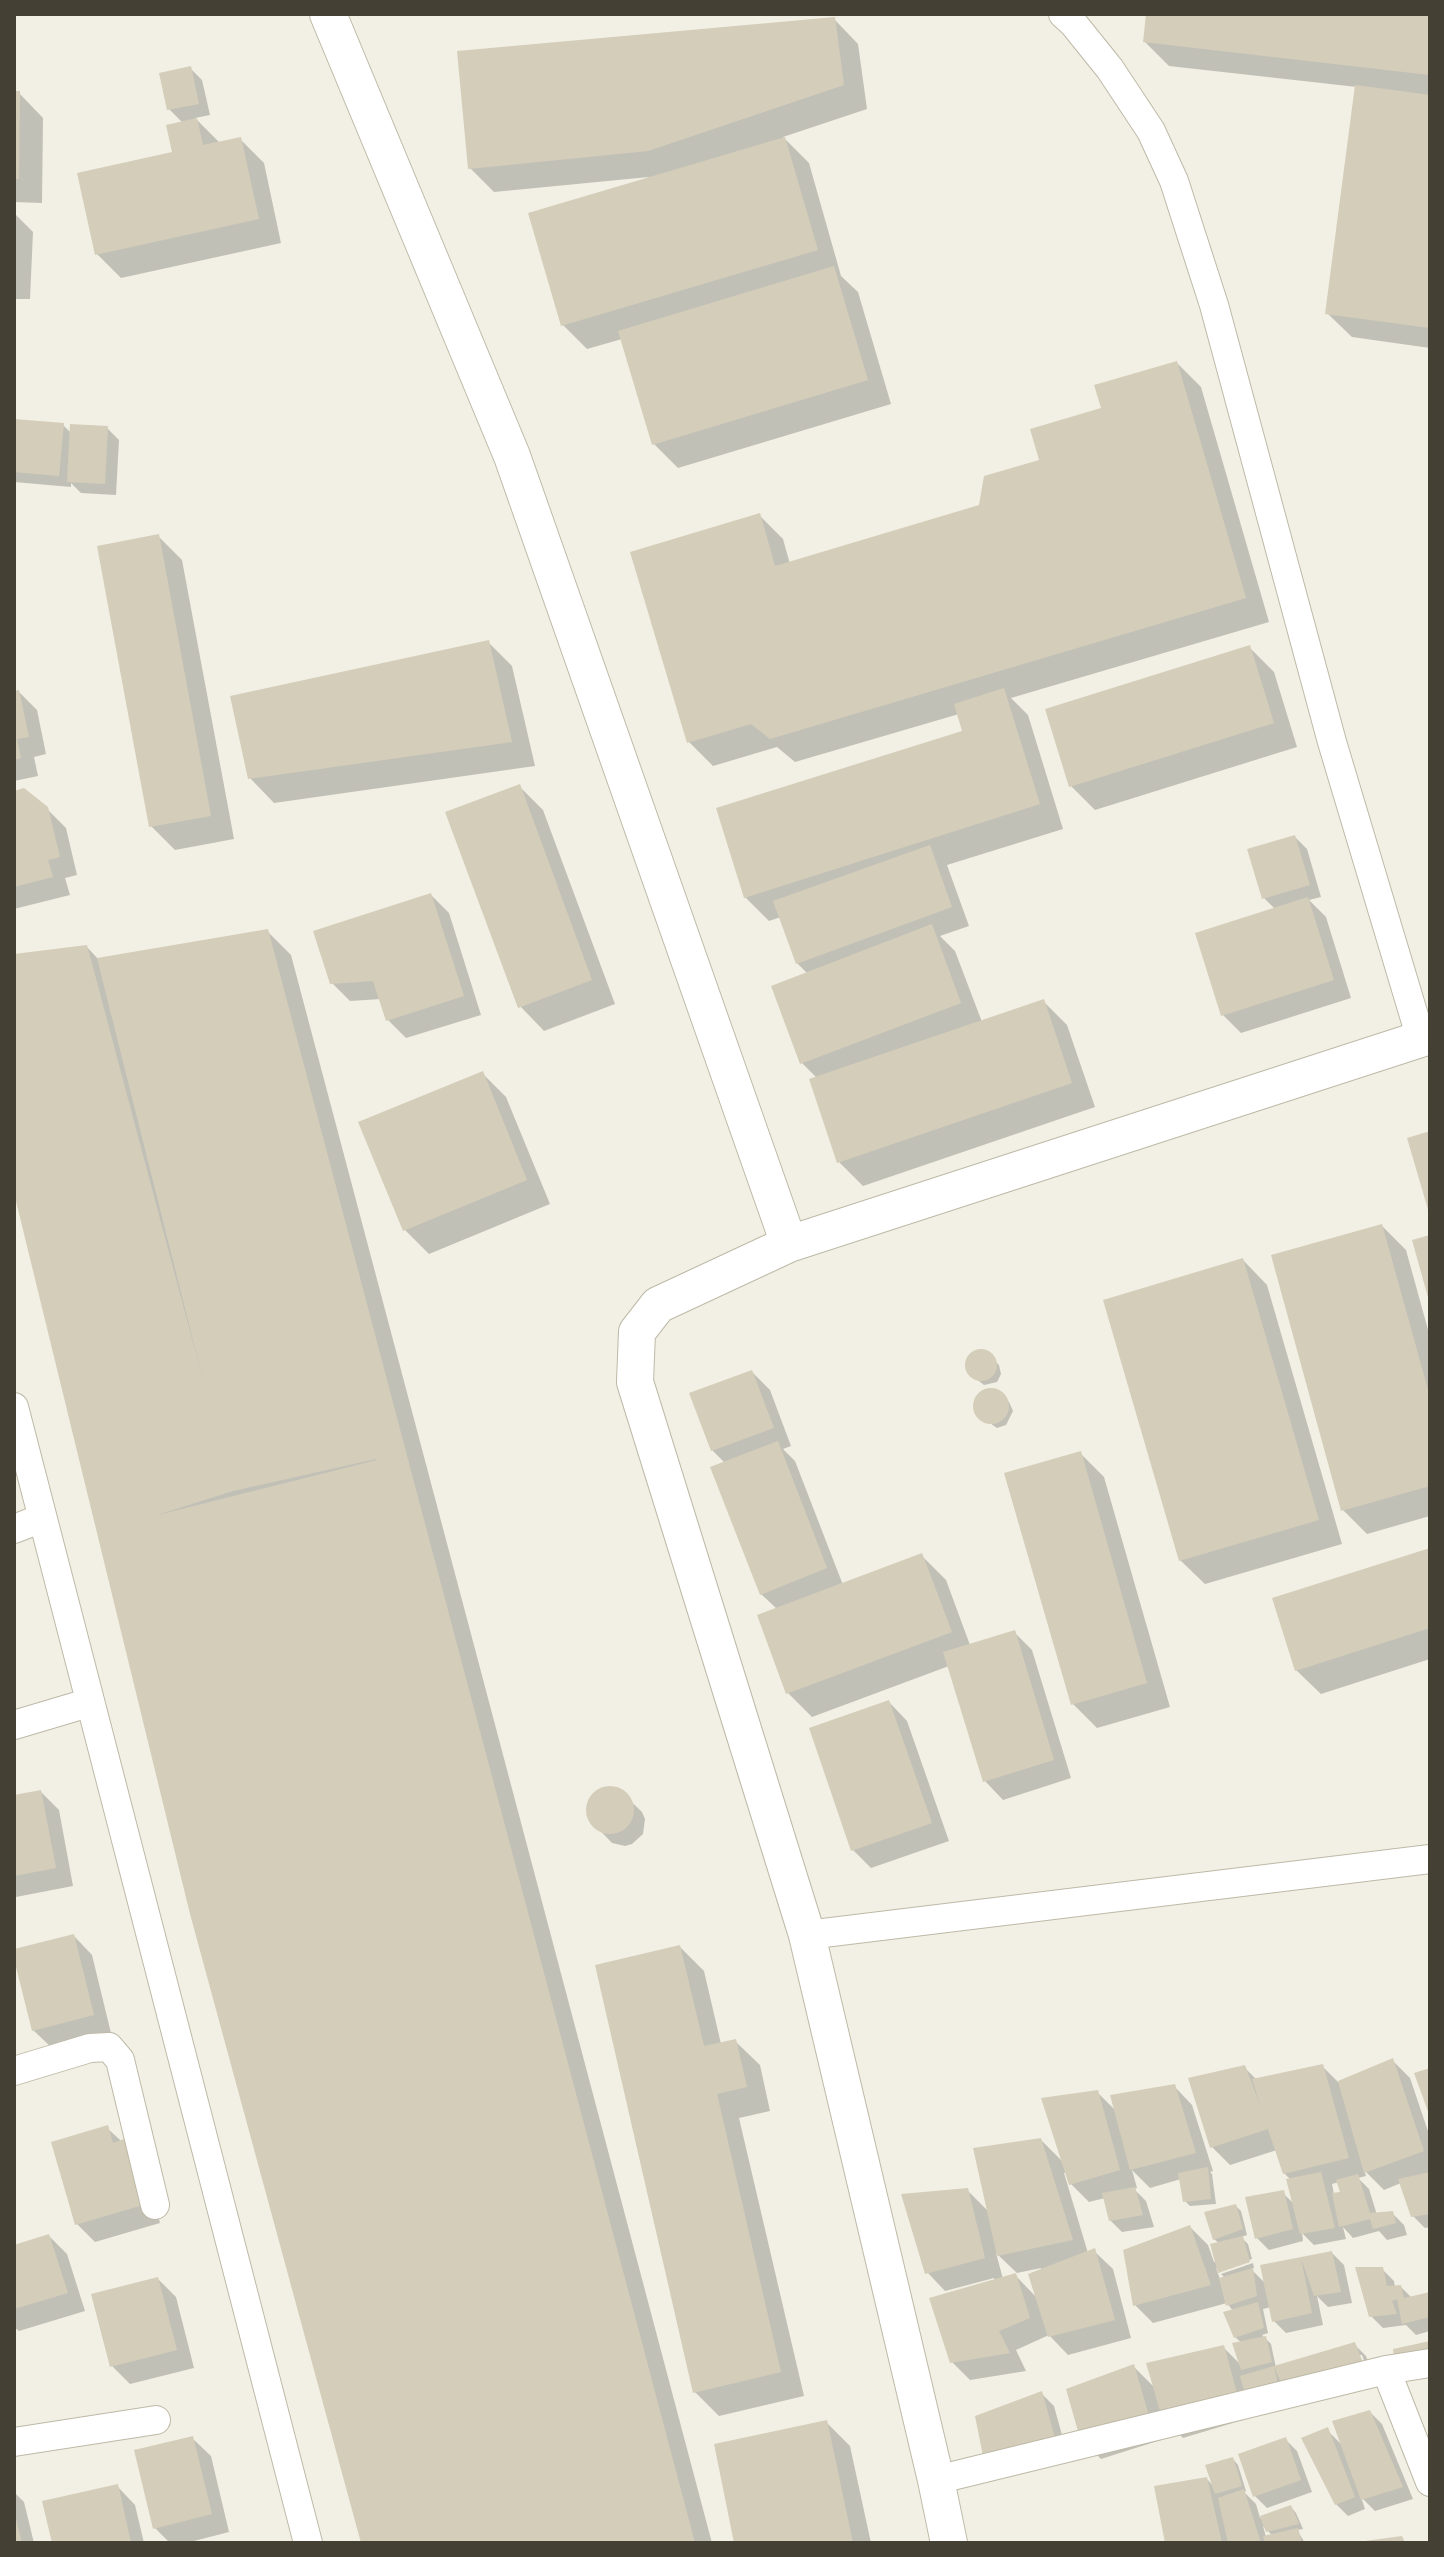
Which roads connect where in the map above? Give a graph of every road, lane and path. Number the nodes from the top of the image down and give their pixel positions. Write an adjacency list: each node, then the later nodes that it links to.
1 (328, 14): 4 (street)
2 (1063, 14): 3 (street)
3 (1426, 1037): 4 (street)
4 (789, 1244): 11 (street)
5 (14, 1407): 6 (street)
6 (42, 1518): 7 (street); 8 (street)
7 (14, 1529)
8 (88, 1703): 9 (street); 20 (street)
9 (14, 1725)
10 (1430, 1859): 11 (street)
11 (807, 1935): 18 (street)
12 (14, 2071): 13 (street)
13 (155, 2205)
14 (1430, 2363): 15 (street)
15 (1386, 2370): 18 (street); 19 (street)
16 (156, 2420): 17 (street)
17 (14, 2442)
18 (936, 2480): 21 (street)
19 (1430, 2482)
20 (308, 2543)
21 (949, 2543)

